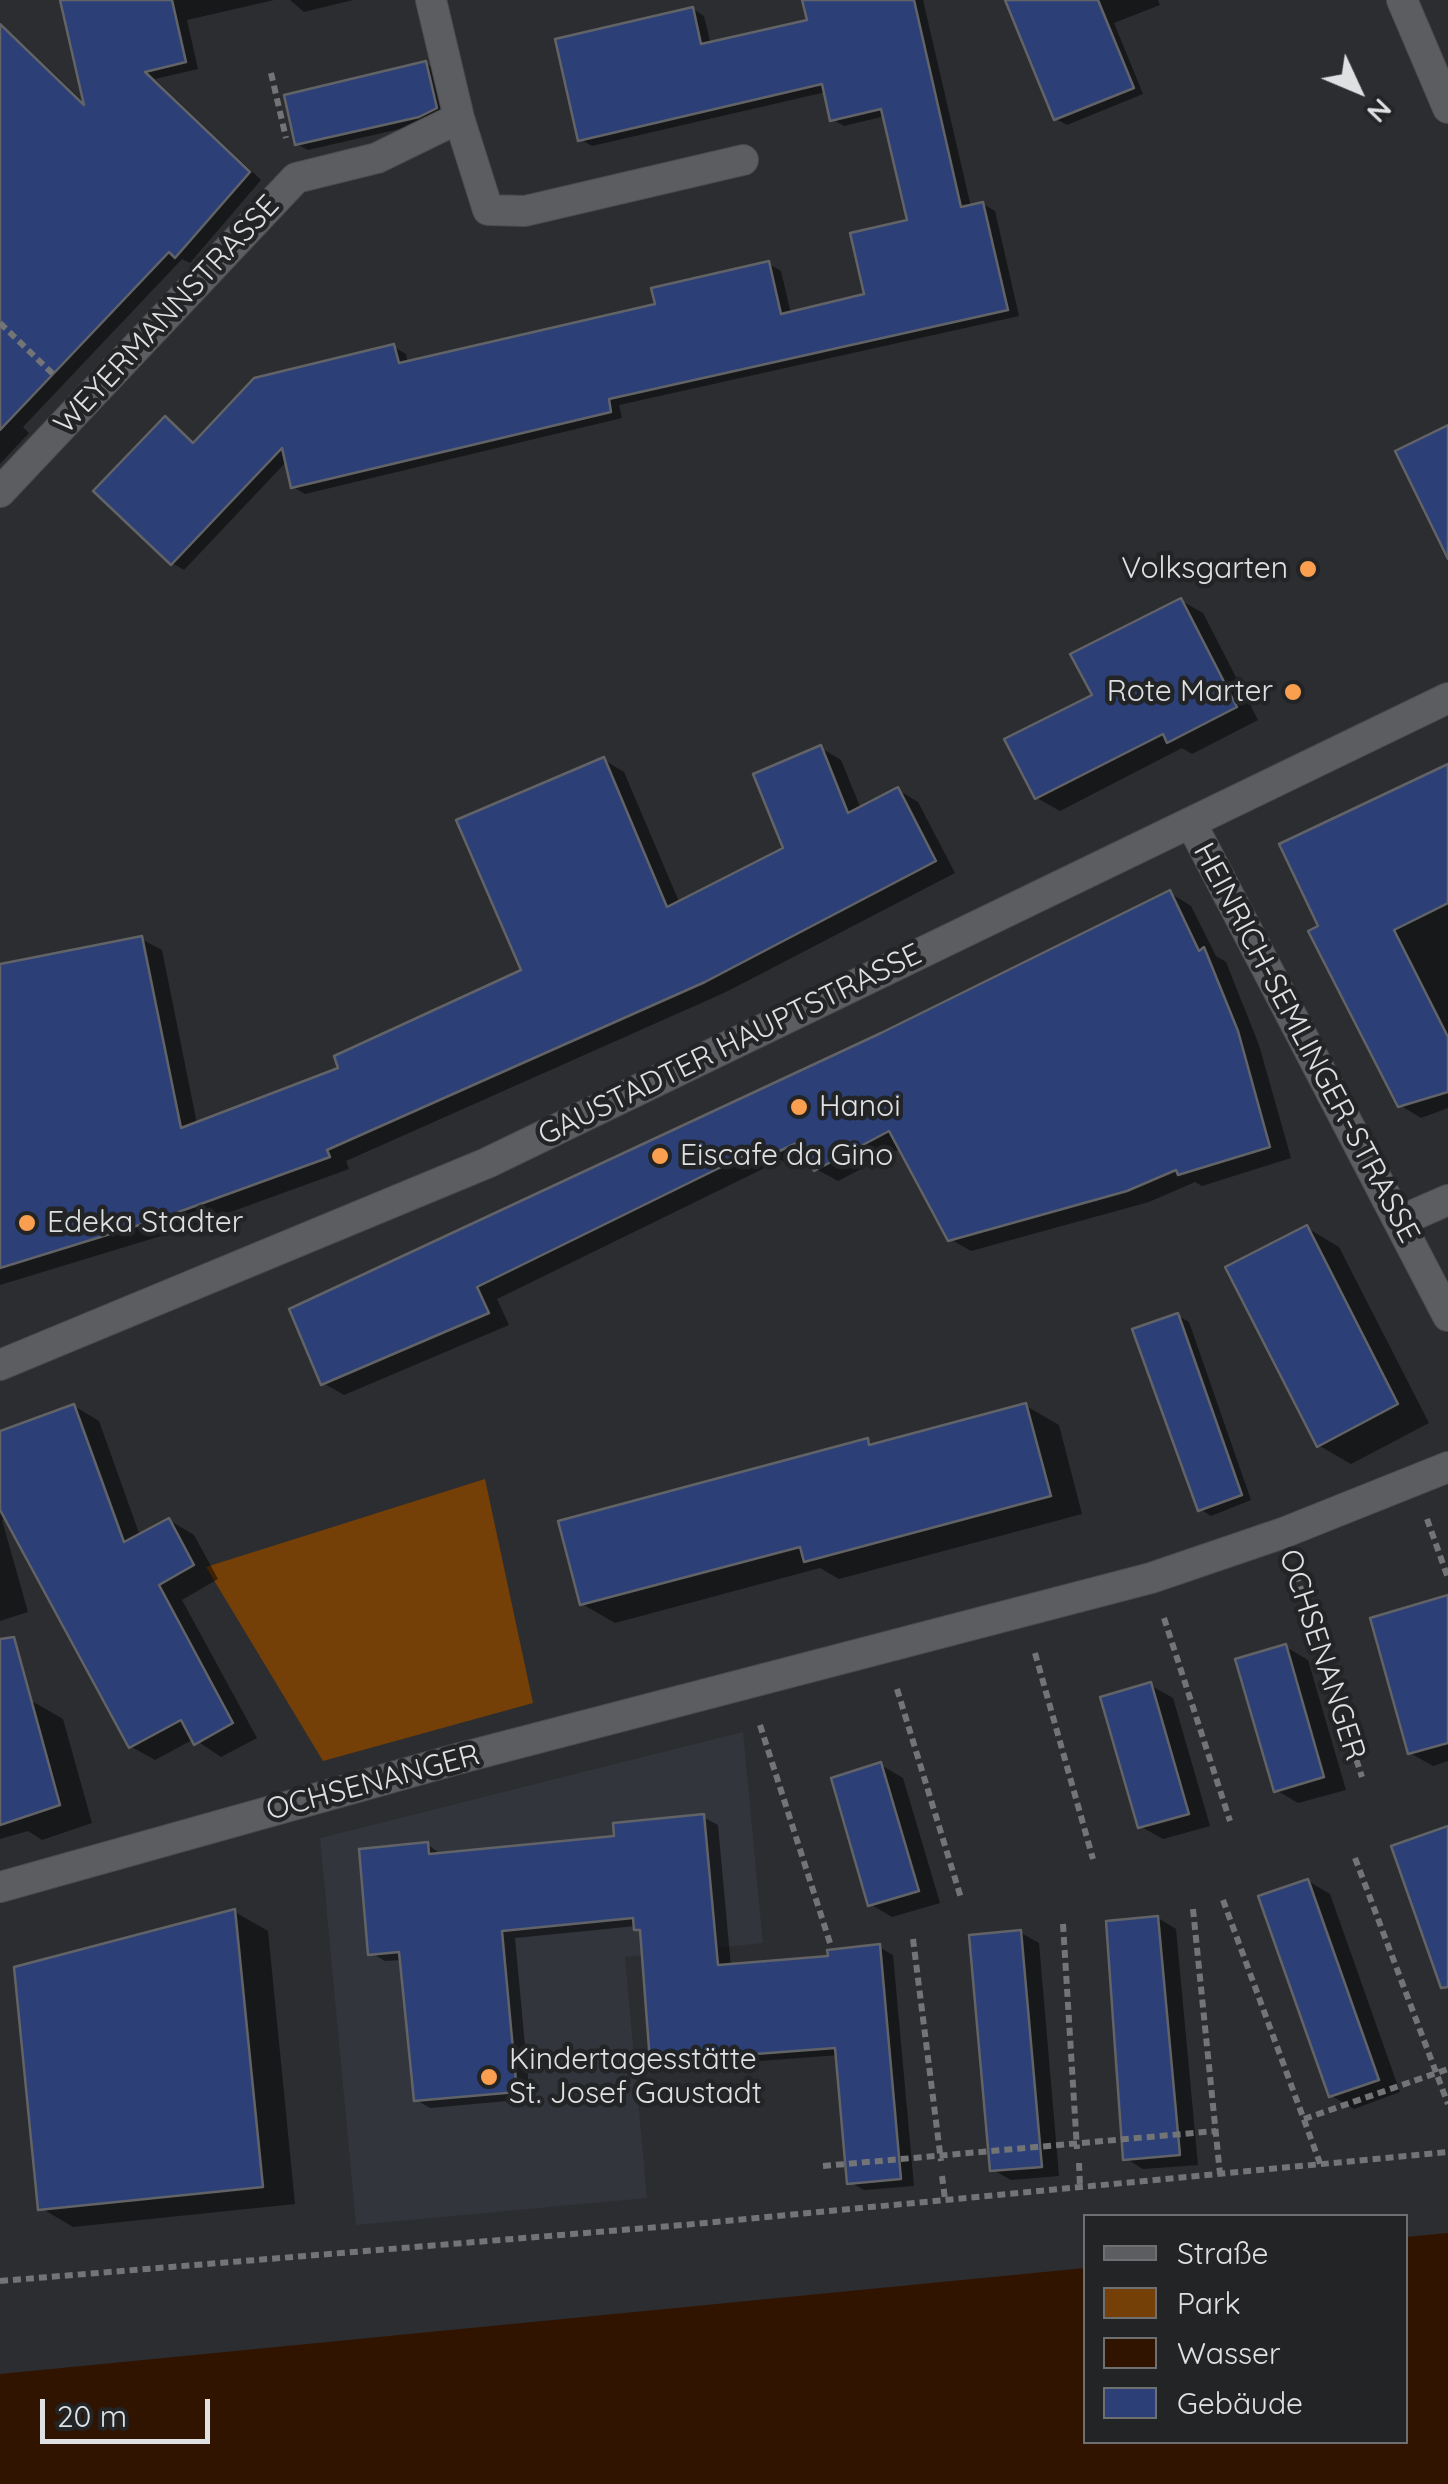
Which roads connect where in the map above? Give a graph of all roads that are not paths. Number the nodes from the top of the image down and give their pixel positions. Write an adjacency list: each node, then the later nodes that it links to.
1 (431, 0): 4 (street)
2 (1402, 0): 3 (street)
3 (1448, 108)
4 (459, 118): 5 (street); 6 (street, WEYERMANNSTRASSE)
5 (743, 160)
6 (0, 492)
7 (1448, 698): 8 (street, GAUSTADTER HAUPTSTRASSE)
8 (1191, 823): 10 (street, HEINRICH-SEMLINGER-STRASSE); 12 (street, GAUSTADTER HAUPTSTRASSE)
9 (1448, 1200): 10 (street)
10 (1400, 1221): 11 (street, HEINRICH-SEMLINGER-STRASSE)
11 (1448, 1316)
12 (0, 1365)
13 (1448, 1467): 14 (street, OCHSENANGER)
14 (0, 1887)

